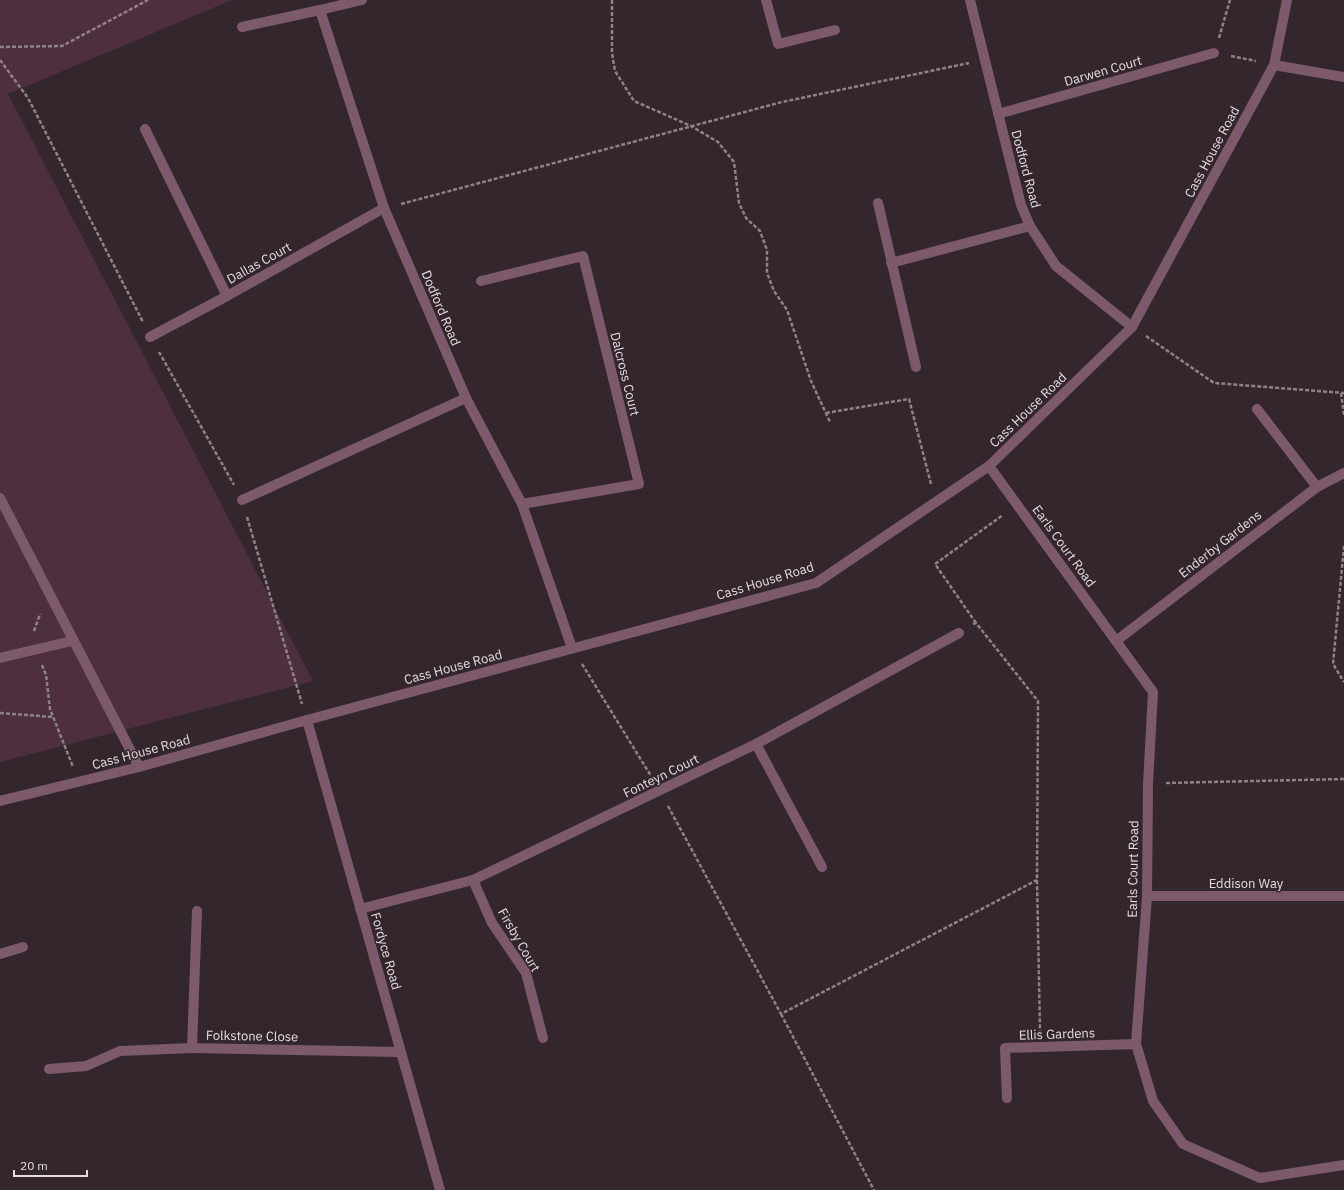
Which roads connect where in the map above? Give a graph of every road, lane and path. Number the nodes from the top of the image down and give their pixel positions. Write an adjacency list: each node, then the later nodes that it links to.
1 (148, 0): 11 (path)
2 (362, 0): 8 (street)
3 (612, 0): 18 (path)
4 (766, 0): 10 (street)
5 (970, 0): 13 (street, Dodford Road)
6 (1230, 0): 12 (path)
7 (1287, 0): 15 (street, Cass House Road)
8 (320, 10): 9 (street); 21 (street, Dodford Road)
9 (242, 27)
10 (835, 30)
11 (0, 47)
12 (1214, 53): 15 (path); 17 (street, Darwen Court)
13 (985, 59): 17 (street, Dodford Road); 18 (path)
14 (0, 60): 27 (path)
15 (1274, 65): 16 (street); 26 (street, Cass House Road)
16 (1344, 77)
17 (998, 114): 22 (street, Dodford Road)
18 (691, 126): 21 (path); 32 (path)
19 (145, 129): 25 (street, Dallas Court)
20 (878, 203): 23 (street)
21 (384, 208): 25 (street, Dallas Court); 30 (street, Dodford Road)
22 (1030, 226): 23 (street); 26 (street, Dodford Road)
23 (891, 263): 28 (street)
24 (481, 281): 41 (street, Dalcross Court)
25 (227, 296): 27 (street)
26 (1132, 327): 29 (path); 35 (street, Cass House Road)
27 (150, 337): 39 (path)
28 (916, 367)
29 (1343, 393): 33 (path)
30 (466, 398): 39 (street); 41 (street, Dodford Road)
31 (1257, 409): 37 (street)
32 (826, 413): 34 (path); 40 (path)
33 (1344, 415)
34 (830, 422)
35 (989, 466): 40 (street, Cass House Road); 42 (street, Earls Court Road)
36 (1344, 473): 37 (street, Enderby Gardens)
37 (1317, 486): 48 (street, Enderby Gardens)
38 (0, 498): 44 (street)
39 (242, 500): 55 (path)
40 (936, 502): 49 (street, Cass House Road)
41 (522, 504): 49 (street, Dodford Road)
42 (1018, 504): 45 (path); 48 (street, Earls Court Road)
43 (1344, 546): 52 (path)
44 (53, 602): 47 (street); 50 (path)
45 (976, 623): 46 (path); 65 (path)
46 (959, 633): 56 (street, Fonteyn Court)
47 (72, 641): 50 (street); 57 (street)
48 (1116, 641): 60 (street, Earls Court Road)
49 (572, 648): 55 (street, Cass House Road); 61 (path)
50 (36, 649): 51 (street); 54 (path)
51 (0, 658)
52 (1344, 682)
53 (0, 713): 54 (path)
54 (53, 716): 59 (path)
55 (307, 720): 57 (street, Cass House Road); 68 (street, Fordyce Road)
56 (756, 744): 61 (street, Fonteyn Court); 63 (street)
57 (139, 768): 59 (street, Cass House Road)
58 (1344, 779): 60 (path)
59 (79, 782): 62 (street, Cass House Road)
60 (1148, 784): 66 (street, Earls Court Road)
61 (660, 791): 64 (street, Fonteyn Court); 72 (path)
62 (0, 801)
63 (822, 867)
64 (473, 880): 68 (street, Fonteyn Court); 73 (street, Firsby Court)
65 (1037, 880): 72 (path); 76 (path)
66 (1147, 896): 67 (street, Eddison Way); 74 (street, Earls Court Road)
67 (1344, 896)
68 (360, 909): 77 (street, Fordyce Road)
69 (196, 911): 75 (street, Folkstone Close)
70 (23, 946): 71 (street)
71 (0, 954)
72 (781, 1014): 82 (path)
73 (543, 1038)
74 (1136, 1044): 76 (street, Ellis Gardens); 80 (street, Earls Court Road)
75 (192, 1048): 77 (street, Folkstone Close); 78 (street)
76 (1041, 1048): 79 (street, Ellis Gardens)
77 (400, 1052): 81 (street, Fordyce Road)
78 (49, 1069)
79 (1007, 1098)
80 (1344, 1165)
81 (440, 1190)
82 (874, 1190)

